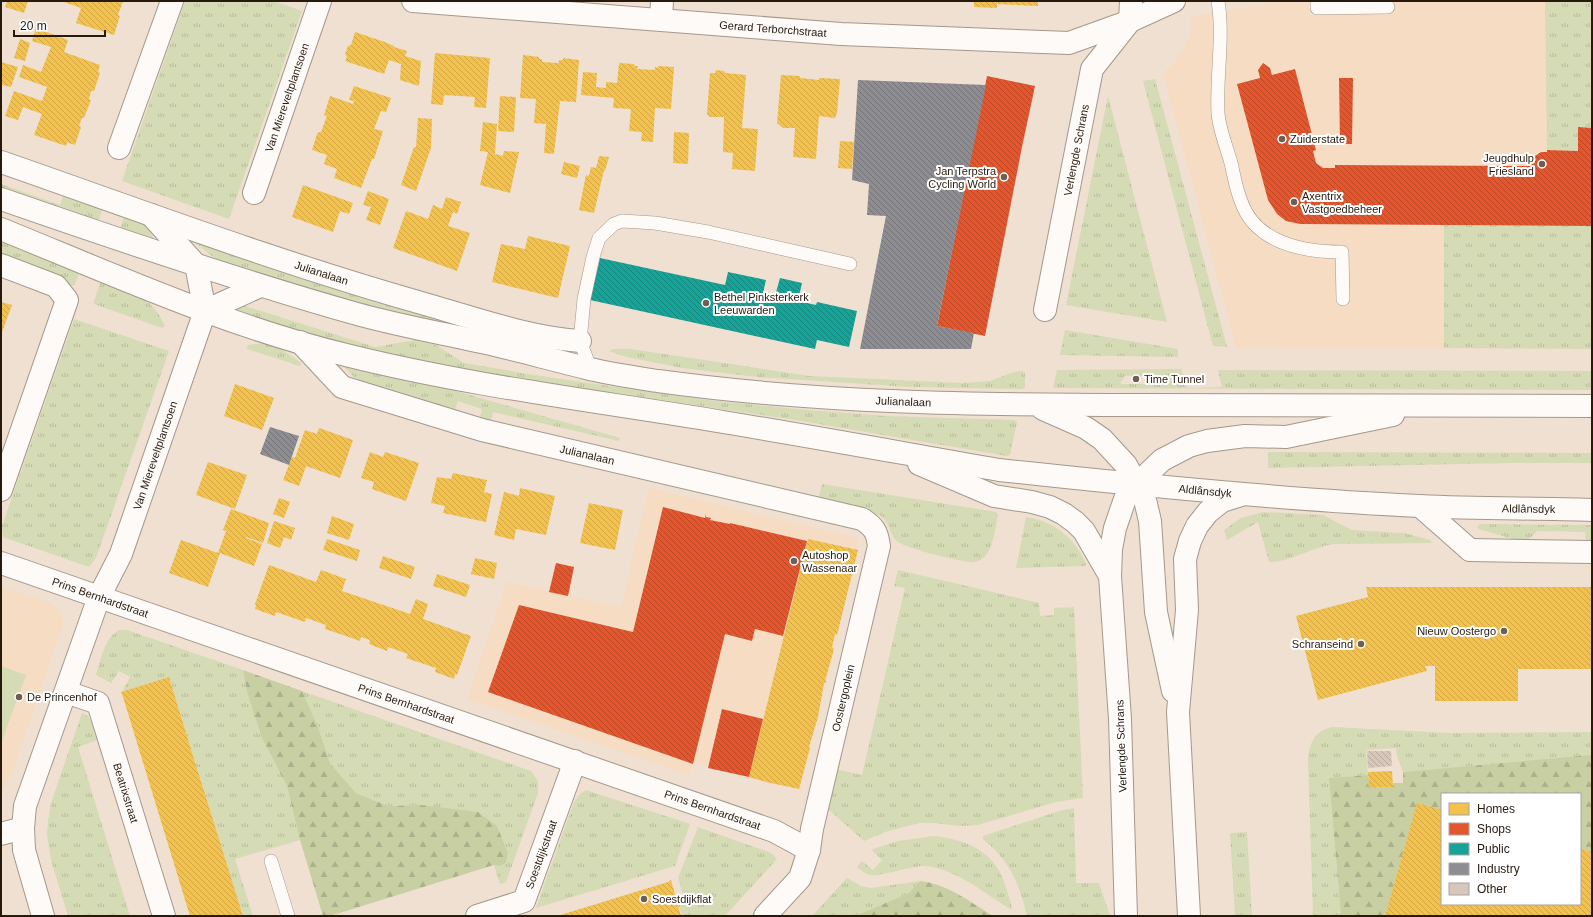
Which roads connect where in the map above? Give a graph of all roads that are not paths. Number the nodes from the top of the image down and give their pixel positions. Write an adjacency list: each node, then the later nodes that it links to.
1 (172, 1): 10 (street)
2 (320, 1): 12 (street, Van Miereveltplantsoen)
3 (413, 1): 8 (street, Gerard Terborchstraat)
4 (1174, 1): 9 (street, Gerard Terborchstraat)
5 (1218, 1): 20 (lane)
6 (1317, 1): 7 (lane)
7 (1388, 7)
8 (662, 10): 9 (street, Gerard Terborchstraat)
9 (1131, 11): 21 (street, Verlengde Schrans)
10 (119, 148)
11 (1, 162): 14 (street, Julianalaan)
12 (254, 193)
13 (1, 199): 18 (street, Julianalaan)
14 (151, 214): 18 (street, Julianalaan); 23 (street, Julianalaan)
15 (1, 229): 22 (street)
16 (850, 264): 24 (lane)
17 (1, 265): 32 (street)
18 (196, 265): 19 (street, Julianalaan); 22 (street)
19 (260, 286): 22 (street); 26 (street, Julianalaan)
20 (1343, 299)
21 (1045, 310)
22 (205, 311): 25 (street); 40 (street, Van Miereveltplantsoen)
23 (542, 335): 24 (street, Julianalaan); 26 (street, Julianalaan)
24 (580, 341): 26 (lane)
25 (300, 342): 30 (street); 36 (street, Julianalaan)
26 (591, 370): 27 (street, Julianalaan)
27 (1026, 405): 28 (street, Julianalaan); 31 (street, Julianalaan)
28 (1438, 406): 29 (street); 31 (street)
29 (1592, 406)
30 (886, 450): 31 (street); 39 (street, Verlengde Schrans)
31 (1136, 485): 33 (street, Aldlânsdyk); 39 (street, Verlengde Schrans); 42 (street)
32 (1, 490)
33 (1242, 494): 34 (street, Aldlânsdyk); 42 (street)
34 (1420, 506): 35 (street, Aldlânsdyk); 37 (street)
35 (1592, 510)
36 (879, 546): 46 (street, Oostergoplein)
37 (1592, 552)
38 (1, 563): 40 (street, Prins Bernhardstraat)
39 (1110, 576): 53 (street, Verlengde Schrans)
40 (99, 597): 41 (street); 43 (street, Prins Bernhardstraat)
41 (66, 692): 44 (street); 49 (street, Beatrixstraat)
42 (1178, 712): 54 (street)
43 (574, 762): 46 (street, Prins Bernhardstraat); 51 (street, Soestdijkstraat)
44 (23, 828): 45 (street); 48 (street)
45 (1, 834)
46 (809, 850): 52 (street, Oostergoplein)
47 (271, 861): 50 (lane)
48 (43, 916)
49 (164, 916)
50 (288, 916)
51 (477, 916)
52 (765, 916)
53 (1126, 916)
54 (1189, 916)

